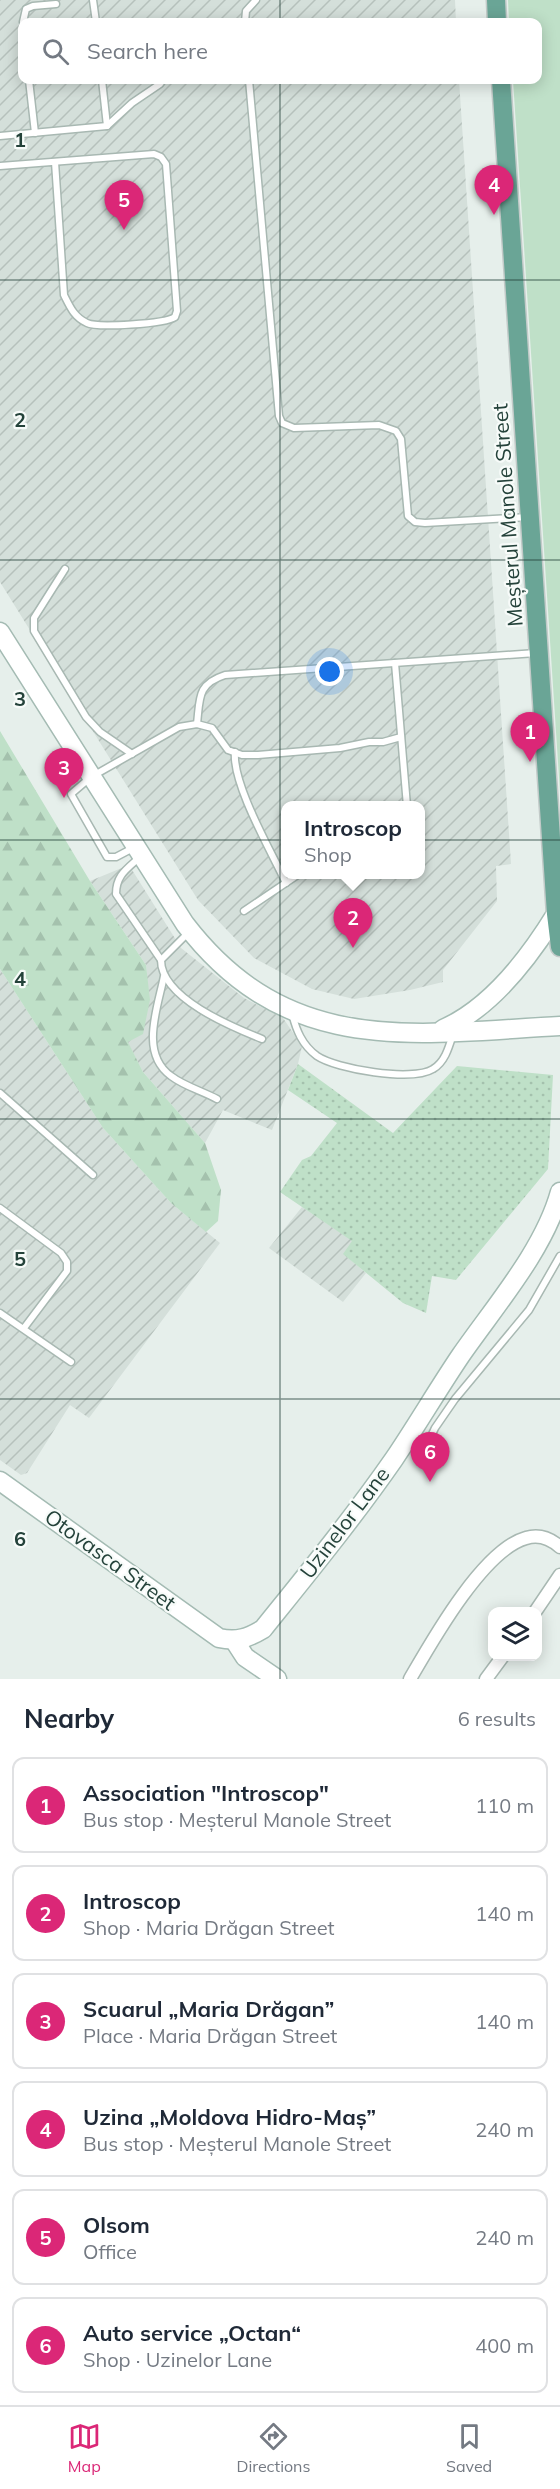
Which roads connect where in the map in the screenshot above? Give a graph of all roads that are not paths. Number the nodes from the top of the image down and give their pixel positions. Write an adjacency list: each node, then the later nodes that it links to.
1 (93, 0): 6 (lane)
2 (256, 0): 7 (lane)
3 (496, 0): 8 (main road)
4 (56, 4): 5 (lane)
5 (24, 18)
6 (95, 18)
7 (245, 18)
8 (498, 18)
9 (29, 84): 16 (lane)
10 (102, 84): 14 (lane)
11 (160, 84): 14 (lane)
12 (249, 84): 20 (lane)
13 (501, 84): 20 (main road, Meșterul Manole Street)
14 (107, 126): 16 (lane)
15 (0, 127): 17 (lane)
16 (35, 133): 17 (lane)
17 (0, 136)
18 (55, 162): 18 (lane); 19 (lane)
19 (0, 166)
20 (530, 517): 23 (main road, Meșterul Manole Street)
21 (65, 569): 28 (lane)
22 (0, 632): 29 (main road)
23 (540, 653): 24 (lane); 37 (main road, Meșterul Manole Street)
24 (395, 663): 25 (lane); 26 (lane)
25 (197, 724): 27 (lane); 28 (lane)
26 (401, 736): 27 (lane); 30 (lane)
27 (235, 752): 32 (lane)
28 (132, 754): 29 (lane)
29 (91, 777): 31 (main road); 31 (lane)
30 (407, 801)
31 (138, 852): 38 (main road); 40 (lane)
32 (281, 871)
33 (285, 879): 35 (lane)
34 (290, 879): 35 (lane)
35 (286, 882): 36 (lane)
36 (244, 910)
37 (556, 914): 39 (main road, Meșterul Manole Street); 44 (main road)
38 (190, 931): 40 (lane); 42 (main road)
39 (560, 947)
40 (161, 960): 41 (lane)
41 (164, 976): 45 (lane); 47 (lane)
42 (292, 1010): 44 (main road); 44 (lane)
43 (560, 1026): 44 (main road)
44 (445, 1032)
45 (262, 1039)
46 (0, 1093): 48 (lane)
47 (217, 1099)
48 (93, 1175)
49 (560, 1192): 55 (main road, Uzinelor Lane)
50 (0, 1208): 53 (lane)
51 (560, 1256): 55 (lane)
52 (0, 1313): 53 (lane)
53 (24, 1328): 54 (lane)
54 (71, 1362)
55 (405, 1441): 60 (main road, Uzinelor Lane)
56 (0, 1481): 60 (main road, Otovasca Street)
57 (560, 1547): 63 (street)
58 (560, 1575): 59 (street)
59 (538, 1607)
60 (227, 1639): 62 (main road, Otovasca Street)
61 (499, 1661): 64 (street)
62 (277, 1679)
63 (410, 1679)
64 (486, 1679)

